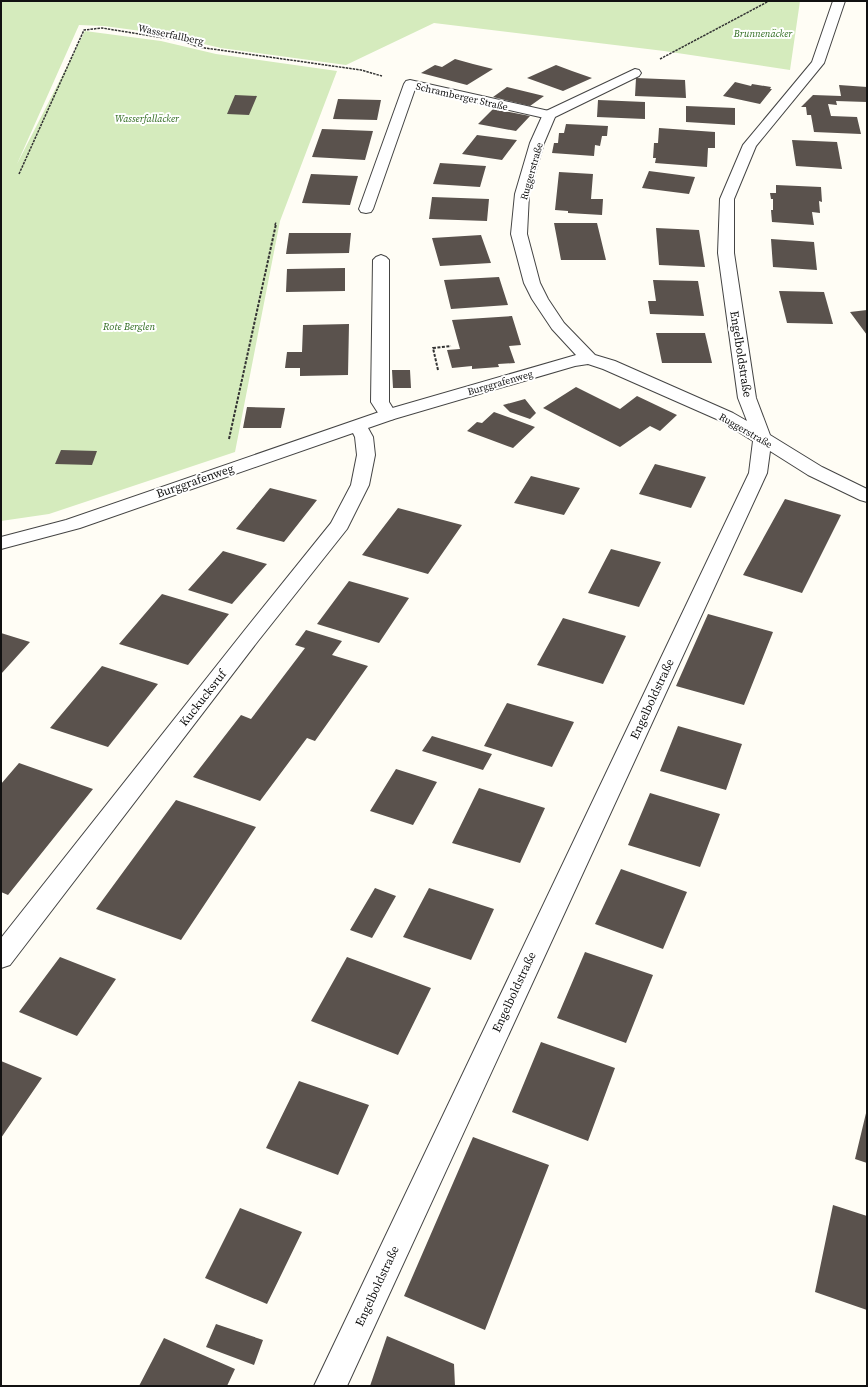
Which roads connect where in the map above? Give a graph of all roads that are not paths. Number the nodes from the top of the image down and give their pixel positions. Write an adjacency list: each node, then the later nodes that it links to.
1 (839, 1): 9 (street, Engelboldstraße)
2 (635, 72): 3 (street)
3 (550, 115): 4 (street, Schramberger Straße); 6 (street, Ruggerstraße)
4 (366, 209)
5 (381, 260): 7 (street)
6 (589, 359): 7 (street, Burggrafenweg); 9 (street, Ruggerstraße)
7 (388, 415): 8 (street, Burggrafenweg)
8 (357, 425): 11 (street, Burggrafenweg); 12 (street, Kuckucksruf)
9 (762, 439): 10 (street, Ruggerstraße); 13 (street, Engelboldstraße)
10 (867, 496)
11 (4, 545)
12 (1, 957)
13 (330, 1386)

